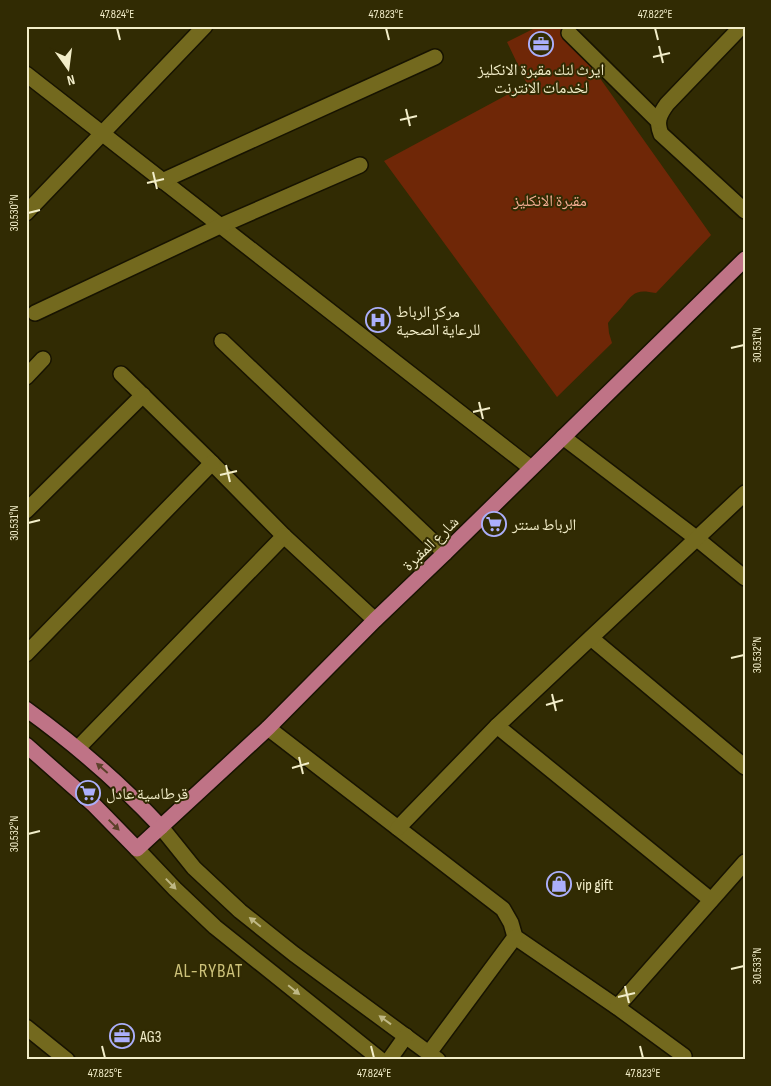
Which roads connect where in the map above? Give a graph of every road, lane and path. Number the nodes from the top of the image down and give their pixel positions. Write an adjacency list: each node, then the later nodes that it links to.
1 (205, 26): 7 (street)
2 (742, 26): 6 (street)
3 (569, 33): 6 (street)
4 (435, 57): 9 (street)
5 (26, 74): 7 (street)
6 (658, 121): 10 (street)
7 (102, 134): 9 (street); 11 (street)
8 (360, 165): 12 (street)
9 (162, 181): 12 (street)
10 (745, 211)
11 (26, 212)
12 (220, 226): 14 (street); 22 (street)
13 (745, 259): 20 (main road, شارع المقبرة)
14 (35, 313)
15 (222, 341): 27 (street)
16 (43, 359): 18 (street)
17 (121, 374): 19 (street)
18 (26, 377)
19 (143, 395): 21 (street); 24 (street)
20 (563, 438): 22 (main road, شارع المقبرة); 26 (street)
21 (212, 463): 25 (street); 31 (street)
22 (531, 468): 27 (main road, شارع المقبرة)
23 (745, 493): 26 (street)
24 (26, 511)
25 (284, 536): 29 (street); 36 (street)
26 (696, 538): 28 (street); 30 (street)
27 (445, 553): 29 (main road, شارع المقبرة)
28 (745, 578)
29 (375, 620): 34 (main road, شارع المقبرة)
30 (590, 638): 33 (street); 37 (street)
31 (26, 654)
32 (26, 709): 36 (main road)
33 (497, 726): 39 (street); 42 (street)
34 (268, 728): 38 (main road, شارع المقبرة); 39 (street)
35 (26, 745): 40 (main road, one-way to 40)
36 (78, 748): 38 (main road, one-way to 36)
37 (745, 767)
38 (161, 827): 40 (main road, شارع المقبرة); 46 (street, one-way to 38)
39 (398, 828): 43 (street)
40 (137, 849): 50 (street, one-way to 50)
41 (745, 862): 42 (street)
42 (711, 900): 44 (street)
43 (515, 937): 44 (street); 47 (street)
44 (617, 1007): 48 (street)
45 (26, 1027): 49 (street)
46 (406, 1036): 47 (street); 51 (street)
47 (434, 1056)
48 (684, 1056)
49 (61, 1058)
50 (381, 1060)
51 (389, 1060)

